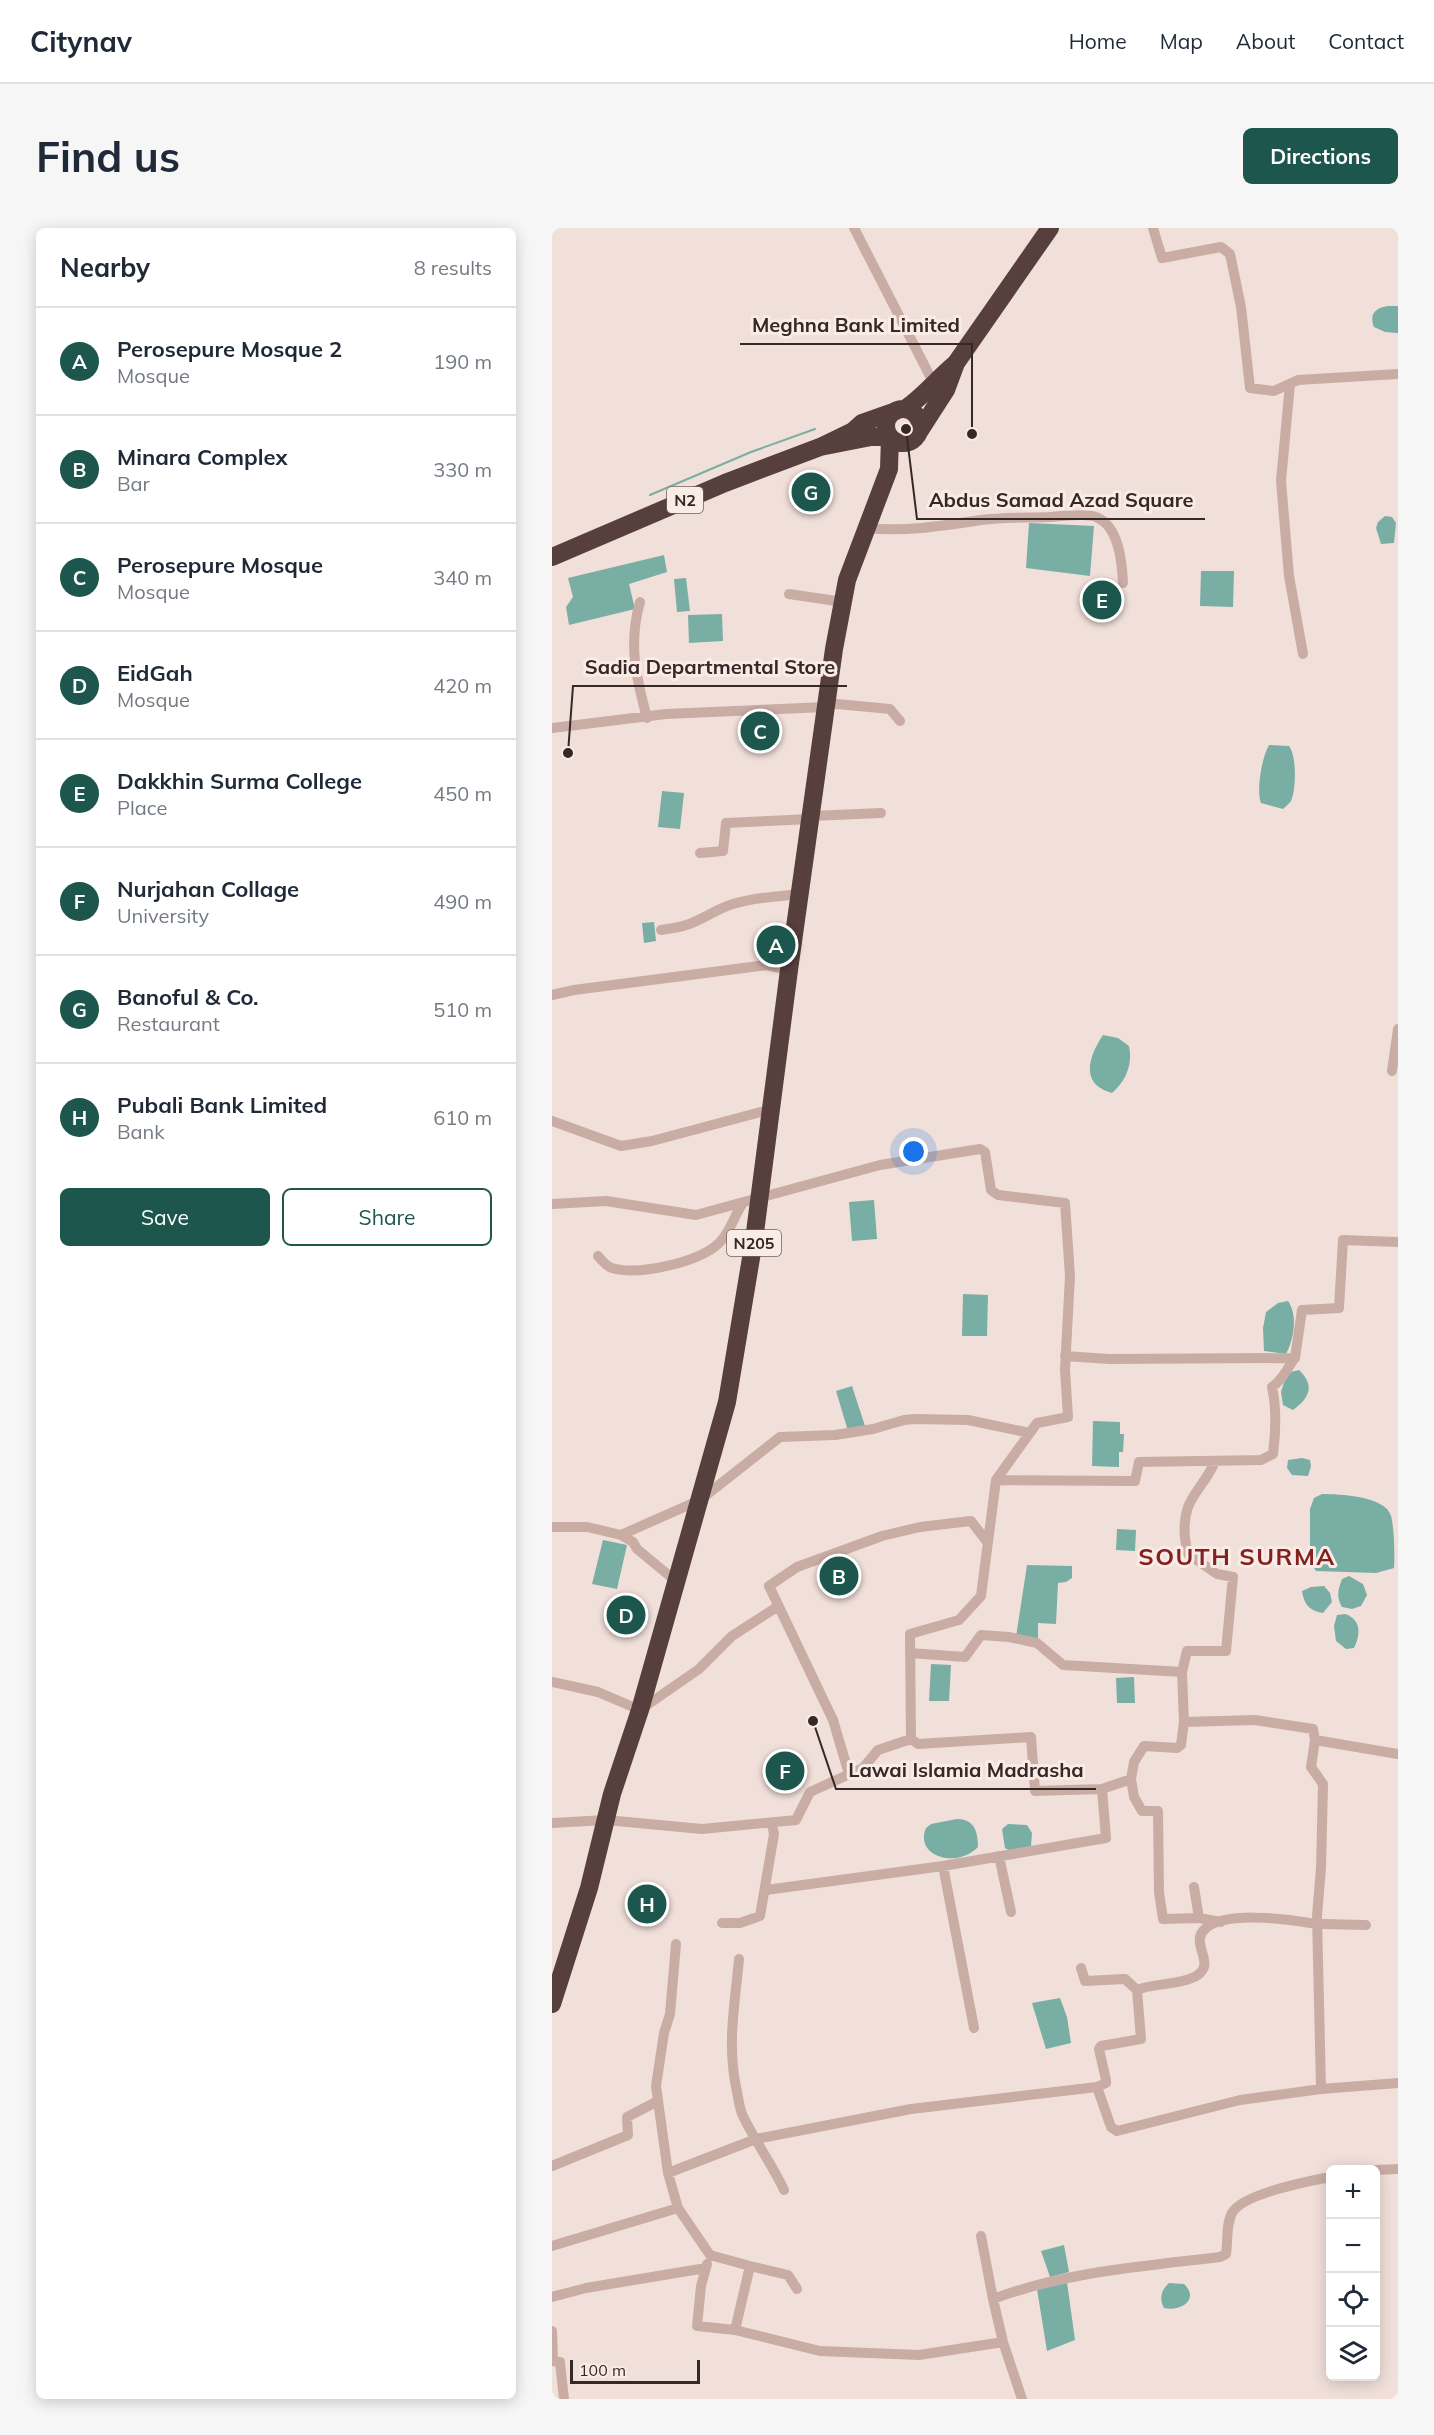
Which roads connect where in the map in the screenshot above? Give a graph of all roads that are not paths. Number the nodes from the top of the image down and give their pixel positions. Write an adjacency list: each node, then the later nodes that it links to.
1 (854, 228): 6 (street)
2 (1050, 228): 4 (highway, N2)
3 (1153, 228): 7 (street)
4 (956, 363): 6 (highway, N2); 9 (highway, N2)
5 (1398, 374): 7 (street)
6 (933, 382): 8 (highway, N2)
7 (1290, 384): 19 (street)
8 (901, 410): 9 (highway); 10 (highway); 11 (highway, N2)
9 (916, 436): 10 (highway); 12 (highway, N205)
10 (886, 437): 11 (highway, N2); 12 (highway, N205)
11 (820, 447): 14 (highway, N2)
12 (889, 469): 13 (highway, N205)
13 (866, 528): 15 (street); 18 (highway, N205)
14 (552, 557)
15 (1123, 583)
16 (789, 594): 18 (street)
17 (639, 602): 21 (street)
18 (843, 602): 20 (highway, N205)
19 (1303, 654)
20 (826, 705): 21 (street); 22 (street); 25 (highway, N205)
21 (647, 718): 23 (street)
22 (900, 721)
23 (552, 728)
24 (881, 813): 25 (street)
25 (810, 818): 26 (street); 27 (highway, N205)
26 (700, 853)
27 (800, 894): 28 (street); 29 (highway, N205)
28 (662, 930)
29 (789, 970): 30 (street); 33 (highway, N205)
30 (552, 995)
31 (1398, 1029): 32 (street)
32 (1392, 1071)
33 (772, 1110): 34 (street); 35 (highway, N205)
34 (552, 1121)
35 (752, 1200): 36 (street); 38 (street); 39 (street); 44 (highway, N205)
36 (552, 1204)
37 (1398, 1242): 40 (street)
38 (598, 1256)
39 (1065, 1356): 40 (street); 41 (street)
40 (1295, 1358): 42 (street)
41 (1030, 1433): 43 (street); 44 (street)
42 (1215, 1461): 43 (street); 51 (street)
43 (996, 1480): 47 (street)
44 (700, 1500): 46 (street); 48 (highway, N205)
45 (552, 1527): 46 (street)
46 (621, 1535): 48 (street)
47 (988, 1543): 49 (street); 50 (street)
48 (677, 1582): 53 (highway, N205)
49 (777, 1606): 53 (street); 58 (street)
50 (910, 1653): 51 (street); 55 (street)
51 (1182, 1672): 54 (street)
52 (552, 1682): 53 (street)
53 (640, 1710): 61 (highway, N205)
54 (1184, 1722): 56 (street); 59 (street)
55 (910, 1739): 58 (street); 60 (street)
56 (1315, 1740): 57 (street); 72 (street)
57 (1398, 1754)
58 (849, 1774): 63 (street)
59 (1131, 1779): 60 (street); 69 (street)
60 (1102, 1789): 64 (street)
61 (606, 1820): 62 (street); 63 (street); 78 (highway, N205)
62 (552, 1823)
63 (772, 1824): 67 (street)
64 (999, 1856): 65 (street); 68 (street)
65 (943, 1866): 67 (street); 79 (street)
66 (1194, 1887): 69 (street)
67 (766, 1890): 71 (street)
68 (1011, 1912)
69 (1199, 1918): 70 (street)
70 (1221, 1922): 72 (street); 77 (street)
71 (723, 1923)
72 (1317, 1923): 73 (street); 82 (street)
73 (1366, 1925)
74 (676, 1944): 83 (street)
75 (739, 1959): 84 (street)
76 (1081, 1968): 77 (street)
77 (1137, 1990): 81 (street)
78 (552, 2004)
79 (974, 2028)
80 (1398, 2083): 82 (street)
81 (1097, 2087): 82 (street); 84 (street)
82 (1321, 2089)
83 (658, 2101): 85 (street); 88 (street)
84 (756, 2139): 88 (street); 90 (street)
85 (552, 2166)
86 (1398, 2169): 87 (street)
87 (1380, 2170)
88 (668, 2173): 91 (street)
89 (1326, 2178): 99 (street)
90 (784, 2190)
91 (678, 2208): 93 (street); 94 (street)
92 (981, 2236): 99 (street)
93 (552, 2246)
94 (710, 2255): 95 (street); 96 (street)
95 (750, 2266): 97 (street); 100 (street)
96 (706, 2268): 98 (street); 100 (street)
97 (797, 2289)
98 (552, 2297)
99 (993, 2299): 102 (street)
100 (735, 2330): 102 (street)
101 (552, 2331): 103 (street)
102 (1003, 2342): 105 (street)
103 (553, 2361): 104 (street)
104 (564, 2399)
105 (1022, 2399)

